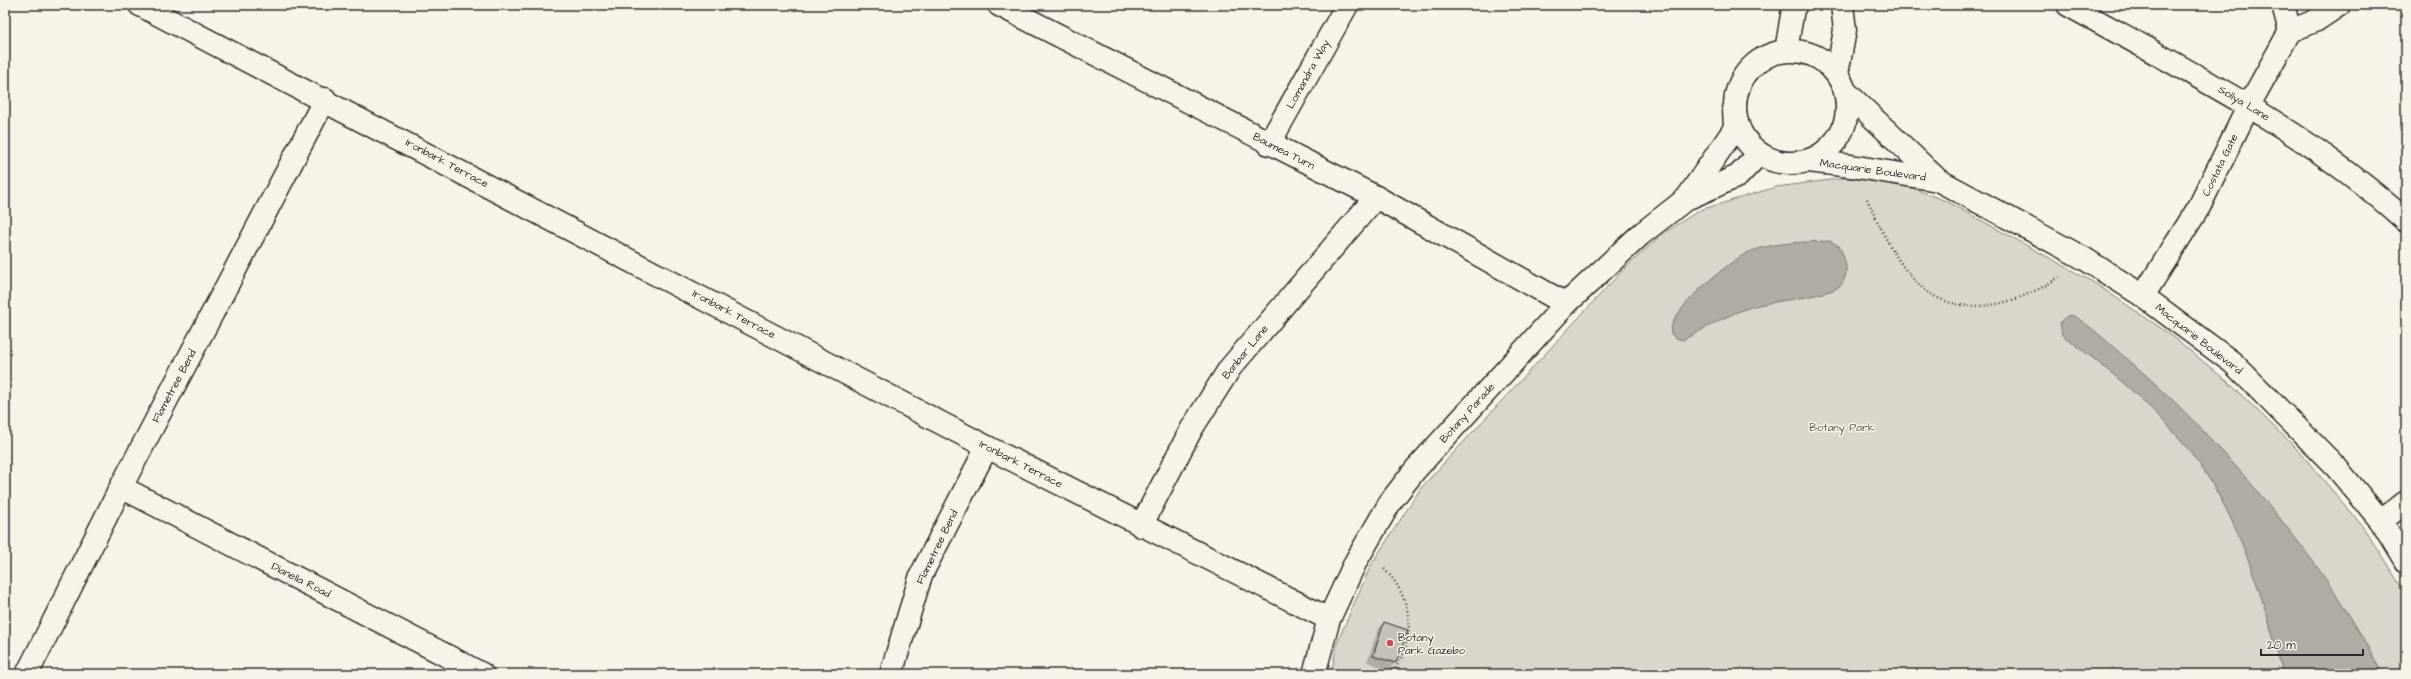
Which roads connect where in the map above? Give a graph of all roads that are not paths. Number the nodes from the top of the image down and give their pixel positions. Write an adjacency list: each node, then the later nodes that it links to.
1 (140, 5): 12 (street, Ironbark Terrace)
2 (999, 5): 15 (street, Baumea Turn)
3 (1347, 5): 15 (street, Lomandra Way)
4 (1796, 5): 10 (street)
5 (1842, 5): 11 (street)
6 (2068, 5): 13 (street, Sollya Lane)
7 (2283, 5): 9 (street)
8 (2339, 5): 9 (street)
9 (2290, 31): 13 (street, Costata Gate)
10 (1786, 51): 11 (street); 14 (street)
11 (1841, 83): 17 (street); 18 (street, Macquarie Boulevard)
12 (324, 99): 24 (street, Ironbark Terrace); 25 (street, Flametree Bend)
13 (2249, 105): 21 (street, Sollya Lane); 22 (street, Costata Gate)
14 (1734, 109): 16 (street); 20 (street, Botany Parade)
15 (1270, 144): 19 (street, Baumea Turn)
16 (1759, 154): 17 (street); 20 (street, Botany Parade)
17 (1808, 161): 18 (street, Macquarie Boulevard)
18 (1938, 180): 22 (street, Macquarie Boulevard)
19 (1376, 197): 23 (street, Baumea Turn); 28 (street, Banbar Lane)
20 (1686, 199): 23 (street, Botany Parade)
21 (2406, 221)
22 (2143, 296): 27 (street, Macquarie Boulevard)
23 (1566, 304): 30 (street, Botany Parade)
24 (987, 446): 28 (street, Ironbark Terrace); 33 (street, Flametree Bend)
25 (121, 486): 31 (street, Flametree Bend); 32 (street, Dianella Road)
26 (2406, 502): 27 (street)
27 (2381, 521): 29 (street, Macquarie Boulevard)
28 (1141, 526): 30 (street, Ironbark Terrace)
29 (2406, 562)
30 (1329, 619): 34 (street, Botany Parade)
31 (27, 674)
32 (482, 674)
33 (891, 674)
34 (1314, 674)

